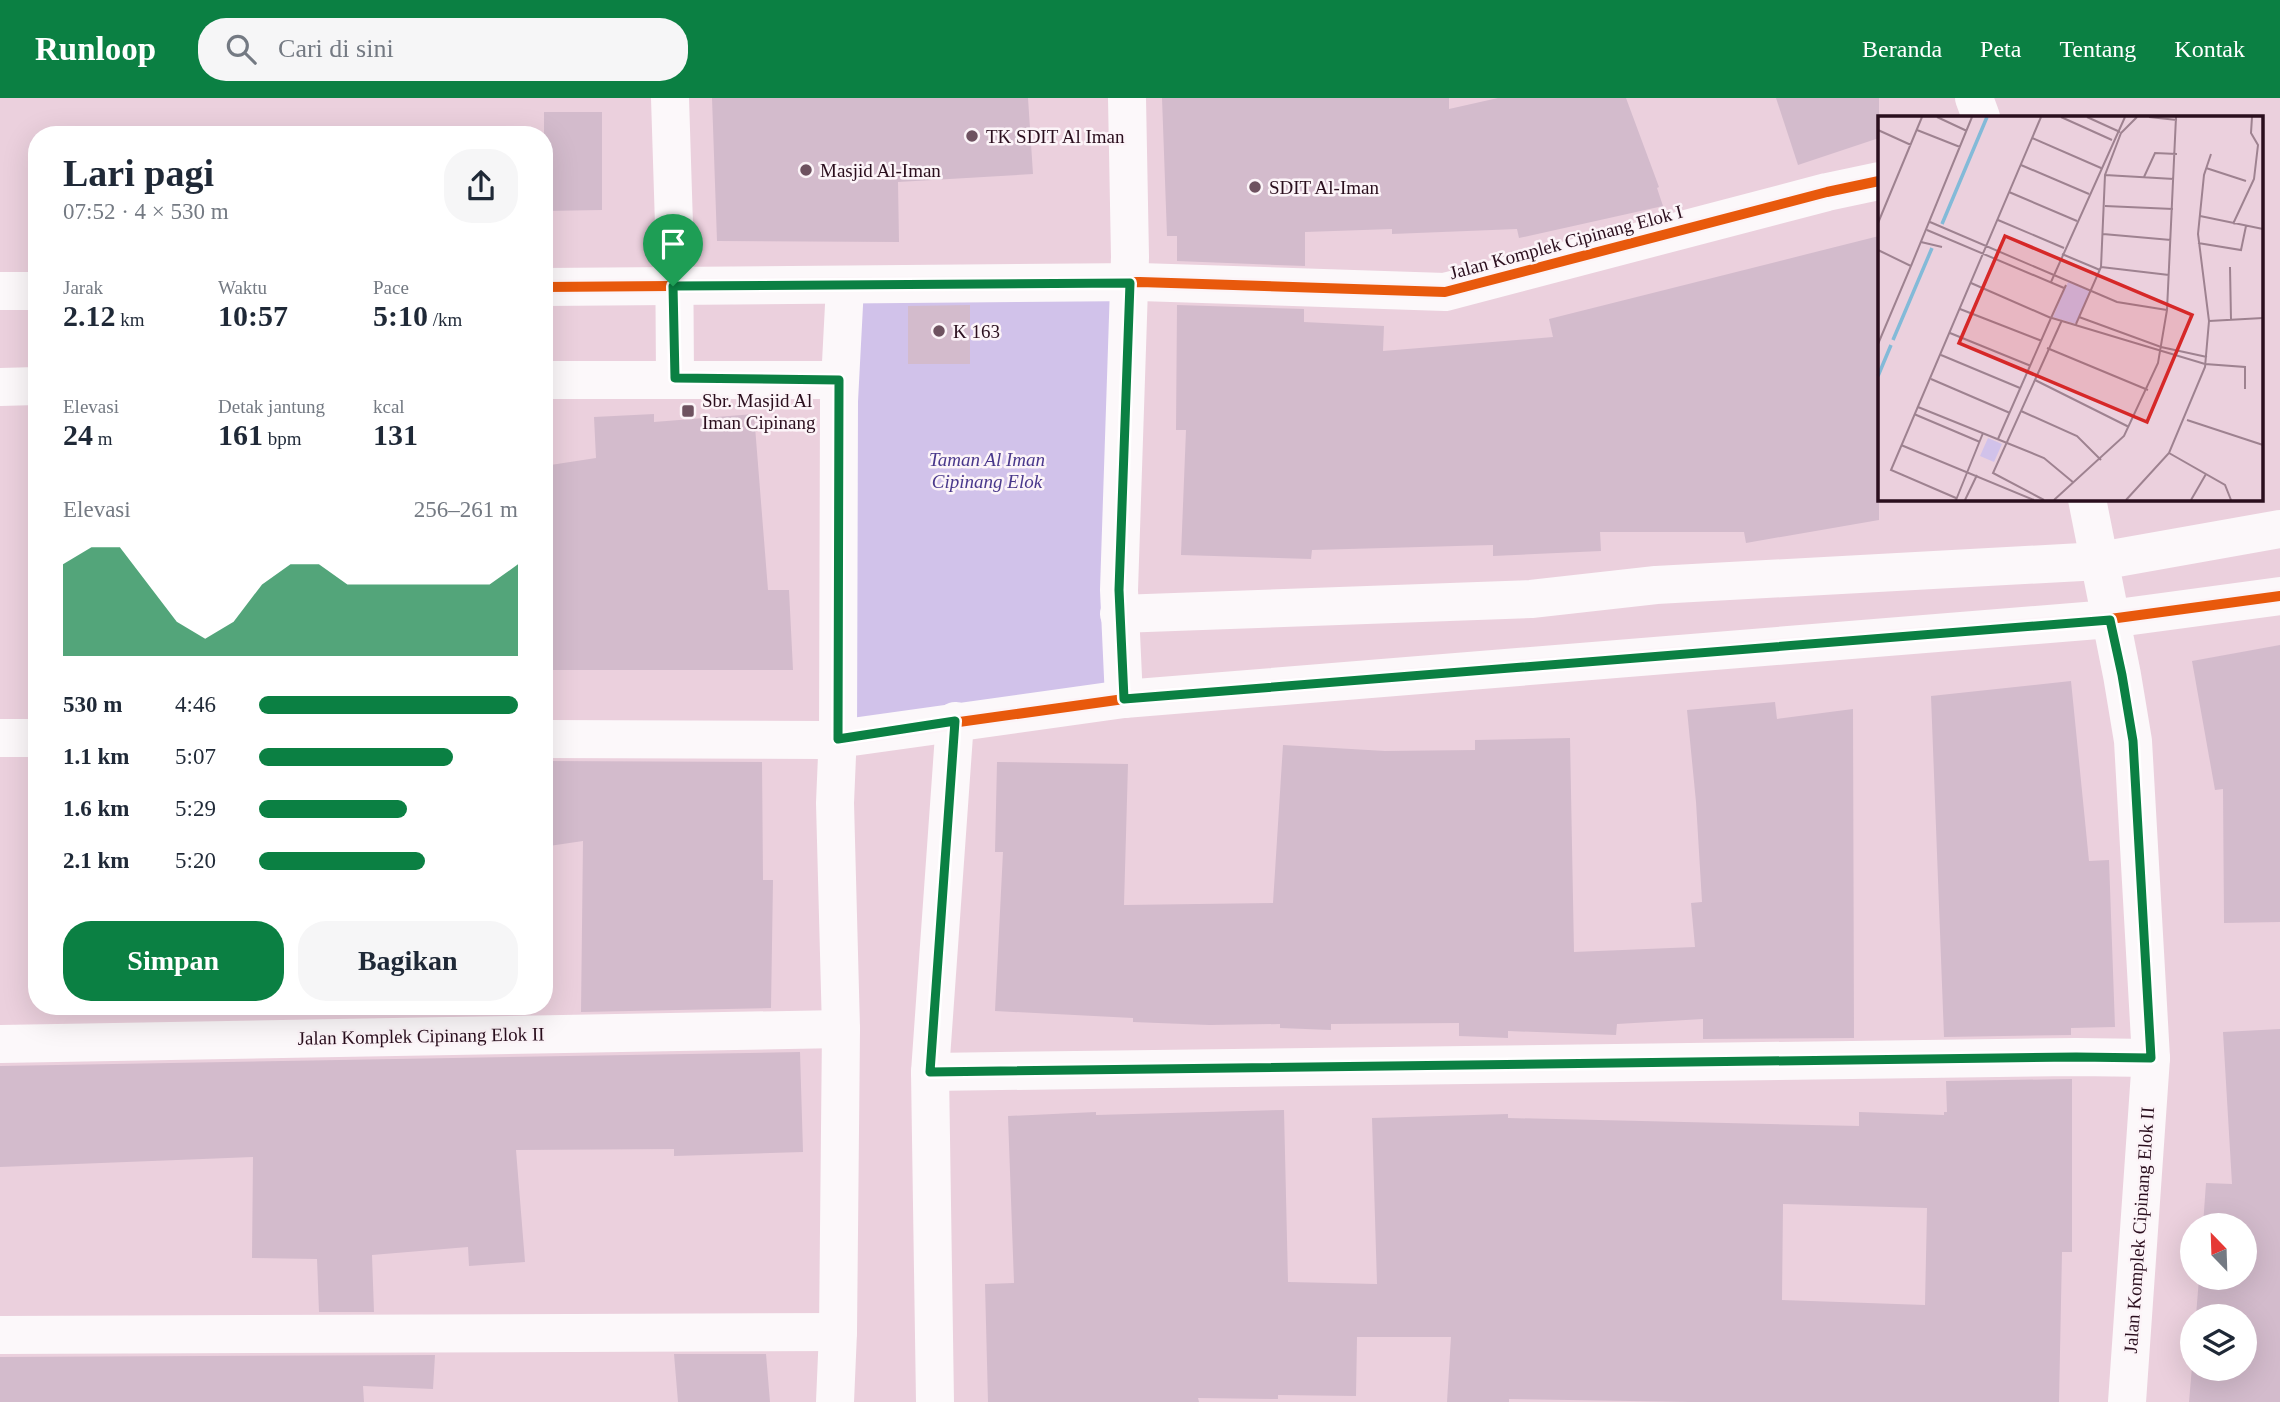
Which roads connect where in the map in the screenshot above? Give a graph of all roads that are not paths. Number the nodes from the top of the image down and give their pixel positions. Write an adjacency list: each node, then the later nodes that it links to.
1 (670, 98): 8 (street)
2 (1127, 98): 6 (street)
3 (1974, 98): 4 (street)
4 (1981, 116)
5 (1878, 181): 6 (street, Jalan Komplek Cipinang Elok I)
6 (1130, 283): 7 (street, Jalan Komplek Cipinang Elok I); 21 (street)
7 (845, 285): 8 (street, Jalan Komplek Cipinang Elok I); 14 (street)
8 (673, 286): 9 (street, Jalan Komplek Cipinang Elok I); 12 (street)
9 (553, 287)
10 (28, 291): 11 (street)
11 (0, 292)
12 (675, 378): 13 (street); 14 (street)
13 (553, 380)
14 (839, 380): 28 (street)
15 (28, 386): 16 (street)
16 (0, 387)
17 (2087, 500): 19 (street, Jalan Komplek Cipinang Elok II)
18 (2280, 529): 19 (street)
19 (2100, 561): 21 (street); 22 (street, Jalan Komplek Cipinang Elok II)
20 (2280, 596): 22 (street)
21 (1119, 614): 23 (street)
22 (2110, 620): 23 (street); 31 (street, Jalan Komplek Cipinang Elok II)
23 (1124, 699): 24 (street)
24 (955, 721): 28 (street); 32 (street)
25 (0, 738): 26 (street)
26 (28, 738)
27 (553, 739): 28 (street)
28 (836, 743): 29 (street)
29 (841, 1029): 30 (street, Jalan Komplek Cipinang Elok II); 33 (street)
30 (0, 1044)
31 (2151, 1058): 32 (street); 37 (street, Jalan Komplek Cipinang Elok II)
32 (930, 1072): 36 (street)
33 (838, 1332): 34 (street); 35 (street)
34 (0, 1335)
35 (835, 1402)
36 (935, 1402)
37 (2127, 1402)

